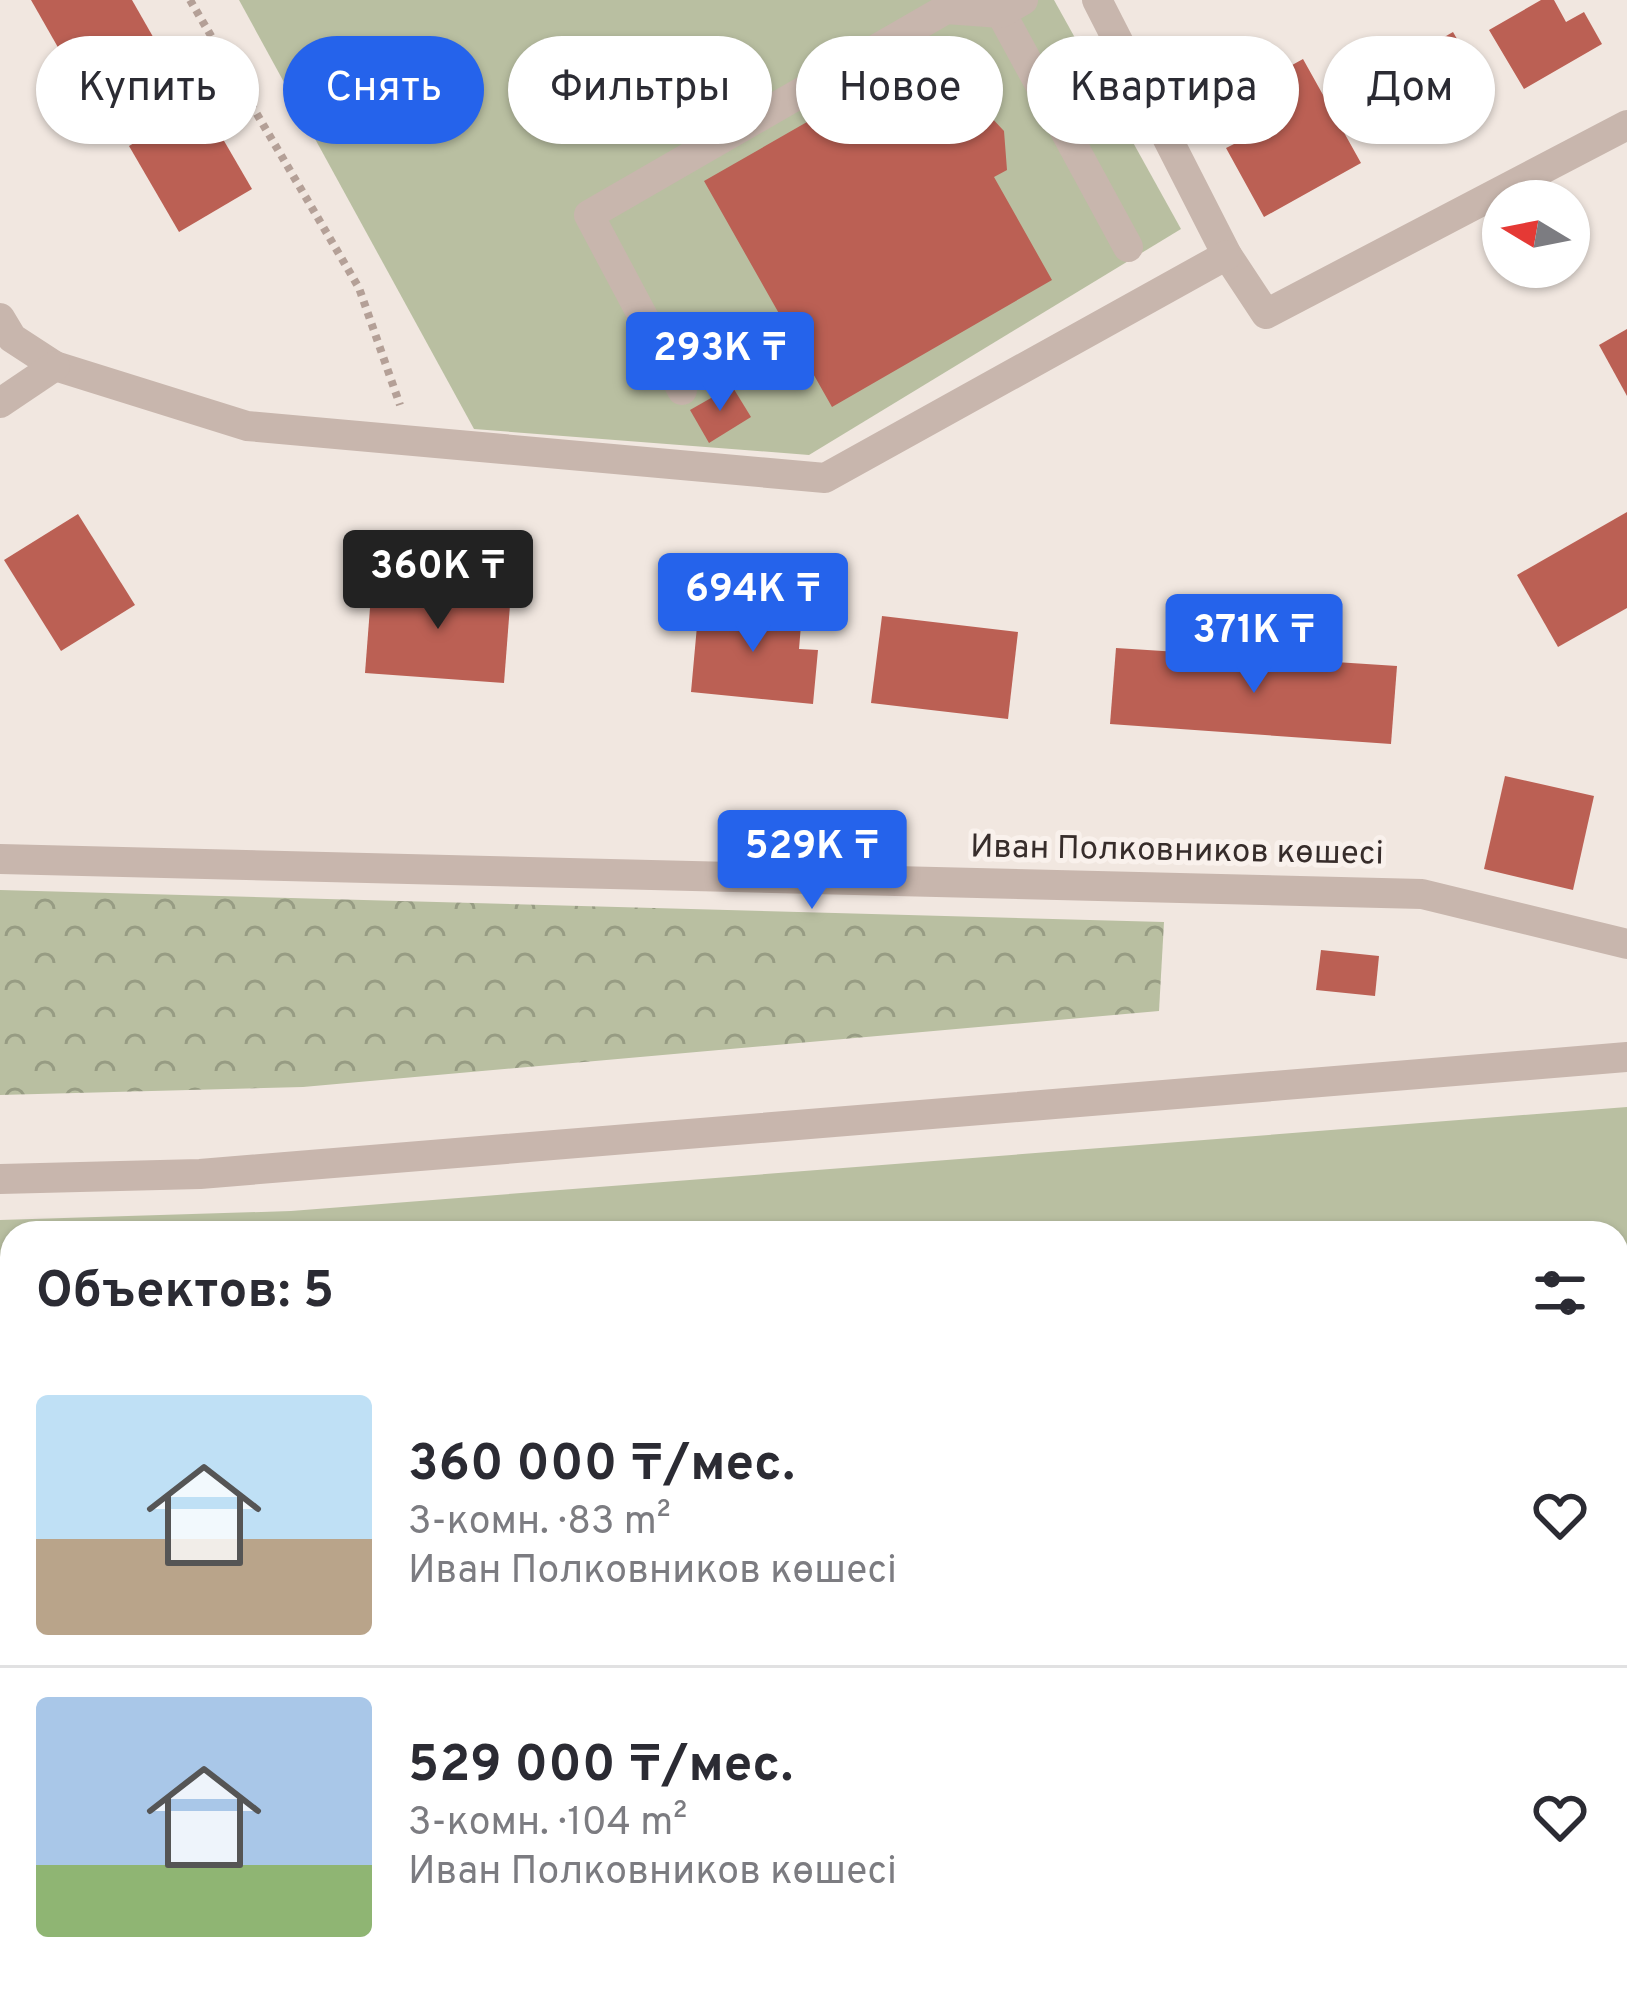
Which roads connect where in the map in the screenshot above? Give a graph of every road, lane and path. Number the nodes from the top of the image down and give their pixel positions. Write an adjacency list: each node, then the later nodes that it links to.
1 (190, 0): 11 (path)
2 (1097, 0): 6 (street)
3 (1012, 7): 5 (street); 9 (street)
4 (1627, 125): 6 (street)
5 (1128, 248)
6 (1226, 255): 11 (street)
7 (0, 317): 8 (street)
8 (56, 366): 10 (street); 11 (street)
9 (682, 390)
10 (0, 403)
11 (412, 441)
12 (0, 859): 13 (street, Иван Полковников көшесі)
13 (1627, 944)
14 (1627, 1057): 15 (street)
15 (0, 1179)

